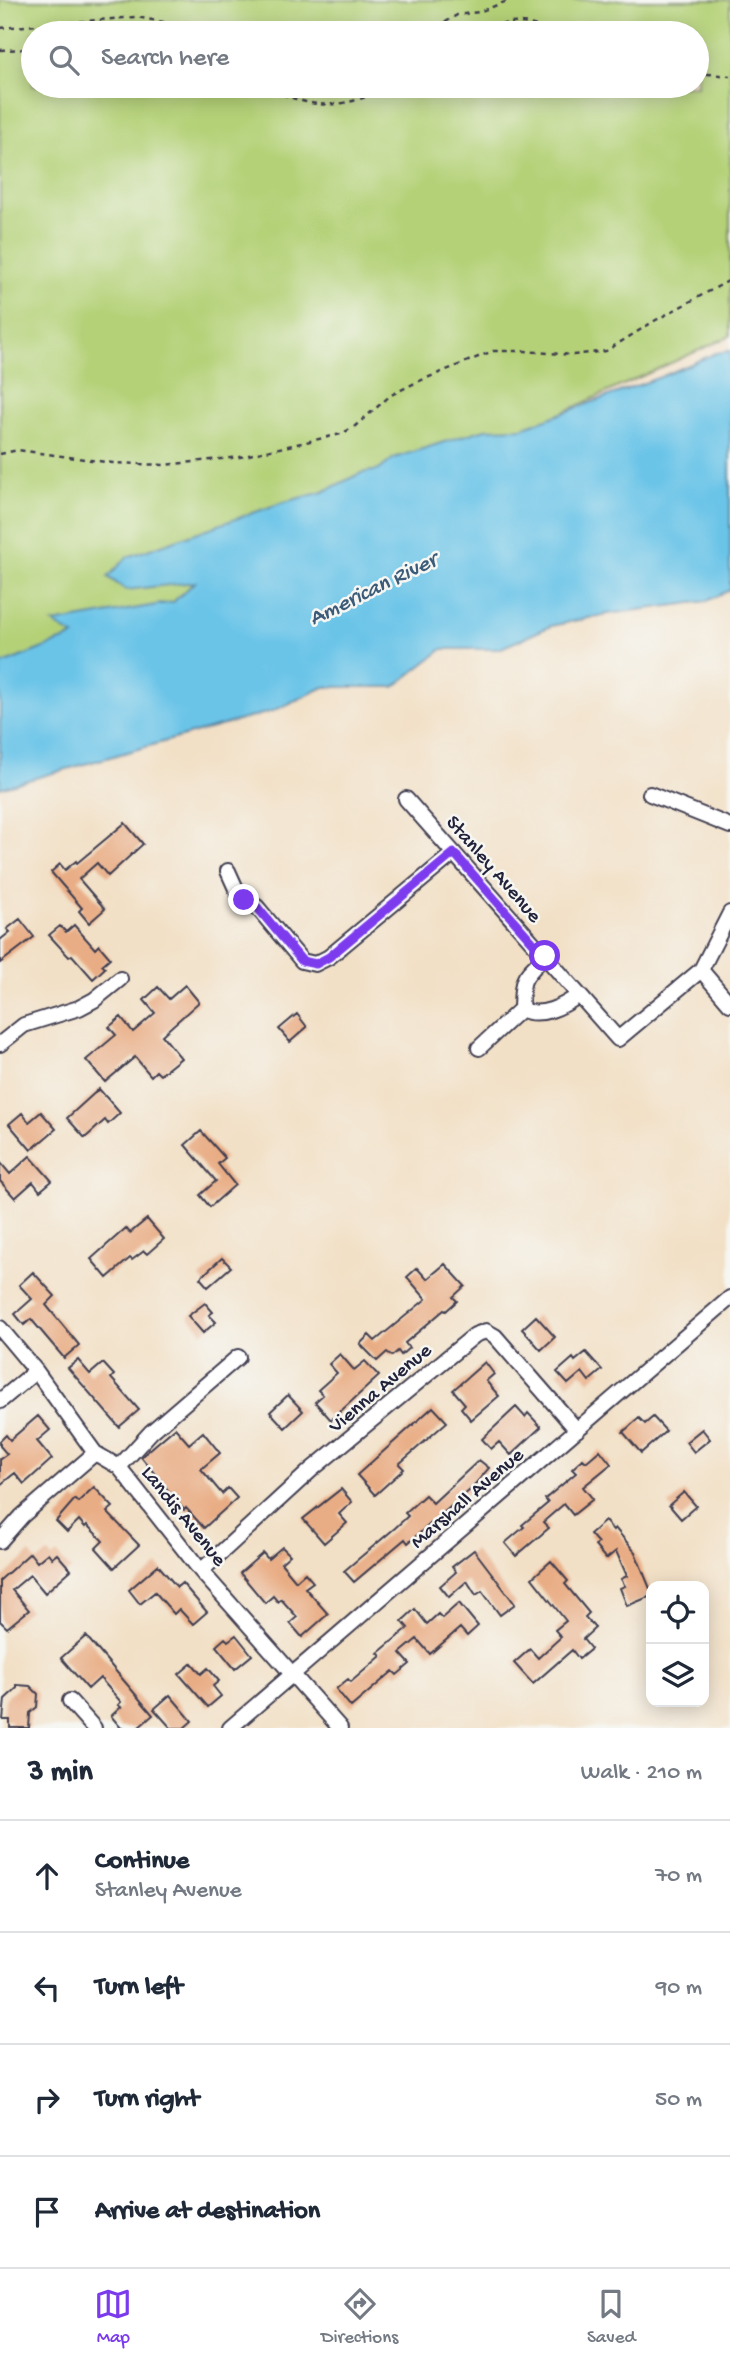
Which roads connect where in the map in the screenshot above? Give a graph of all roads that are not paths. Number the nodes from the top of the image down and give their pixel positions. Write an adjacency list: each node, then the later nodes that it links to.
1 (650, 794): 3 (street)
2 (406, 799): 4 (street, Stanley Avenue)
3 (730, 826)
4 (454, 853): 5 (street); 7 (street, Stanley Avenue)
5 (228, 871)
6 (730, 914): 8 (street)
7 (545, 956): 10 (street, Stanley Avenue); 12 (street)
8 (701, 970): 10 (street, Stanley Avenue); 11 (street)
9 (120, 979): 13 (street)
10 (579, 995): 12 (street)
11 (730, 1004)
12 (521, 1009): 14 (street)
13 (0, 1044)
14 (479, 1048)
15 (730, 1298): 20 (street, Marshall Avenue)
16 (0, 1328): 18 (street, Landis Avenue)
17 (238, 1357): 22 (street)
18 (36, 1371): 19 (street); 21 (street, Landis Avenue)
19 (0, 1401)
20 (577, 1430): 24 (street, Vienna Avenue); 25 (street, Marshall Avenue)
21 (95, 1453): 22 (street, Landis Avenue); 23 (street)
22 (119, 1466): 24 (street, Landis Avenue)
23 (0, 1541)
24 (201, 1571): 25 (street, Landis Avenue)
25 (293, 1674): 28 (street, Marshall Avenue); 29 (street, Landis Avenue)
26 (70, 1701): 27 (street)
27 (94, 1728)
28 (230, 1728)
29 (340, 1728)

